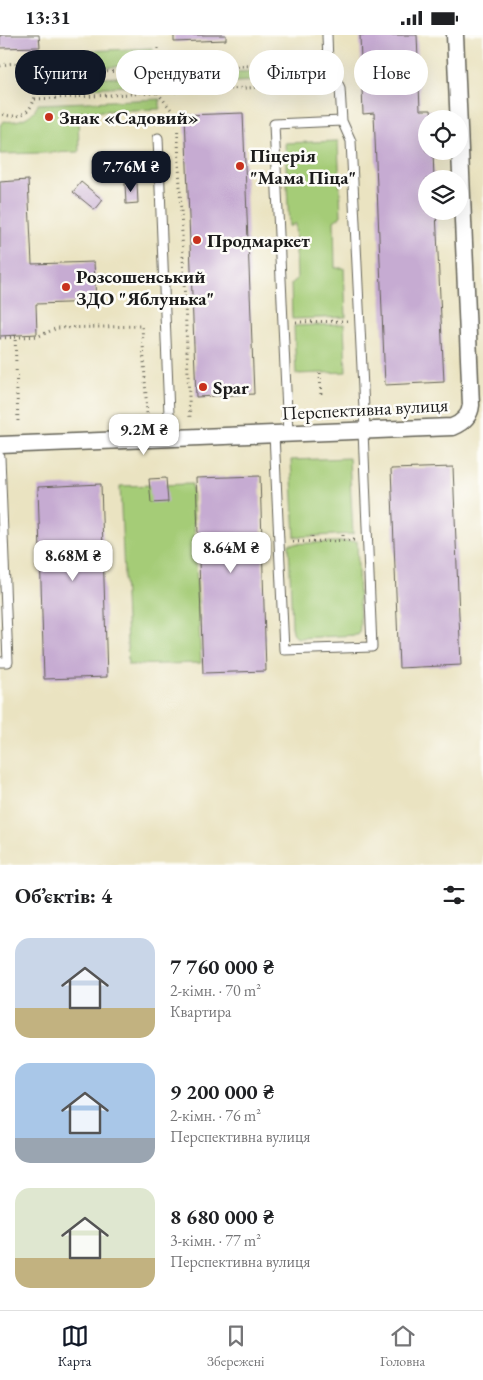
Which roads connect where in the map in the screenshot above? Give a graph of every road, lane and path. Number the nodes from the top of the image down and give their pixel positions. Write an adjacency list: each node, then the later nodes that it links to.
1 (328, 35): 3 (lane)
2 (455, 35): 23 (street, Перспективна вулиця)
3 (328, 50)
4 (15, 65): 5 (path)
5 (0, 67)
6 (116, 94): 10 (path)
7 (36, 95): 10 (path)
8 (159, 95): 25 (path)
9 (340, 95): 13 (lane)
10 (36, 99): 11 (path)
11 (2, 114): 12 (path)
12 (0, 119)
13 (342, 121): 15 (lane); 16 (lane)
14 (158, 138): 26 (lane)
15 (359, 321): 16 (path); 23 (lane)
16 (282, 323): 24 (lane)
17 (15, 336): 18 (path); 21 (path); 22 (path)
18 (0, 338)
19 (320, 373): 20 (path)
20 (321, 398)
21 (147, 415)
22 (18, 422)
23 (364, 431): 24 (street, Перспективна вулиця); 31 (lane)
24 (281, 434): 25 (street, Перспективна вулиця); 34 (lane)
25 (190, 438): 26 (street, Перспективна вулиця)
26 (170, 439): 27 (street, Перспективна вулиця)
27 (0, 445)
28 (0, 457): 35 (lane)
29 (343, 535): 32 (path)
30 (312, 536): 33 (path)
31 (368, 539): 32 (path); 34 (lane)
32 (343, 540): 33 (path)
33 (312, 541): 34 (path)
34 (280, 543)
35 (0, 662)

